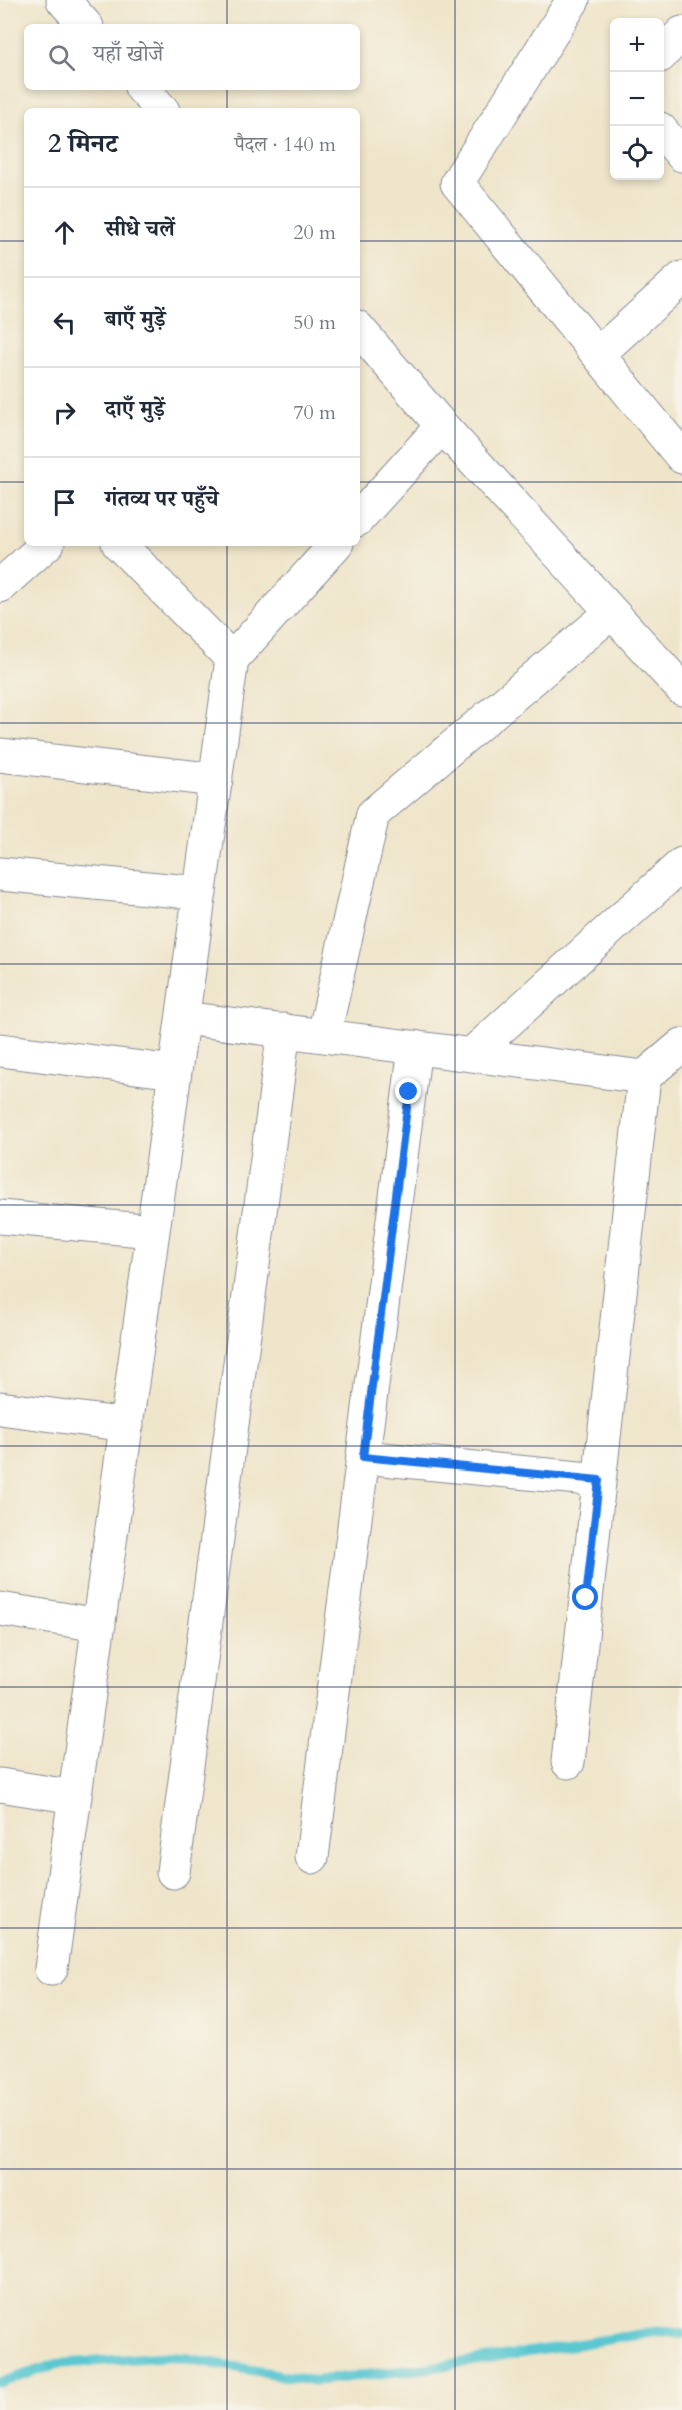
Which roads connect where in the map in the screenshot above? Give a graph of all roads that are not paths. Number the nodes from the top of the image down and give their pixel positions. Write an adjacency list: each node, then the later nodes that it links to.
1 (63, 0): 3 (street)
2 (573, 0): 12 (street)
3 (84, 24)
4 (682, 33): 5 (street)
5 (664, 52)
6 (144, 90): 7 (street)
7 (160, 108)
8 (664, 134): 9 (street)
9 (682, 155)
10 (682, 278): 12 (street)
11 (360, 330): 13 (street)
12 (598, 354): 14 (street)
13 (442, 426): 15 (street); 20 (street)
14 (682, 457)
15 (360, 517)
16 (45, 546): 19 (street)
17 (121, 546): 21 (street)
18 (333, 546): 21 (street)
19 (0, 586)
20 (611, 613): 22 (street); 30 (street)
21 (232, 659): 24 (street)
22 (682, 689)
23 (0, 755): 24 (street)
24 (216, 780): 27 (street)
25 (682, 864): 34 (street)
26 (0, 874): 27 (street)
27 (200, 893): 28 (street)
28 (183, 1018): 29 (street); 35 (street)
29 (284, 1030): 30 (street); 49 (street)
30 (324, 1035): 32 (street)
31 (682, 1045): 36 (street)
32 (415, 1047): 34 (street); 41 (street)
33 (0, 1050): 35 (street)
34 (472, 1054): 36 (street)
35 (175, 1072): 38 (street)
36 (644, 1077): 42 (street)
37 (0, 1217): 38 (street)
38 (153, 1231): 40 (street)
39 (0, 1408): 40 (street)
40 (127, 1425): 44 (street)
41 (363, 1457): 42 (street); 48 (street)
42 (599, 1480): 45 (street)
43 (0, 1609): 44 (street)
44 (99, 1625): 47 (street)
45 (568, 1762)
46 (0, 1785): 47 (street)
47 (75, 1797): 50 (street)
48 (312, 1857)
49 (173, 1872)
50 (51, 1969)

